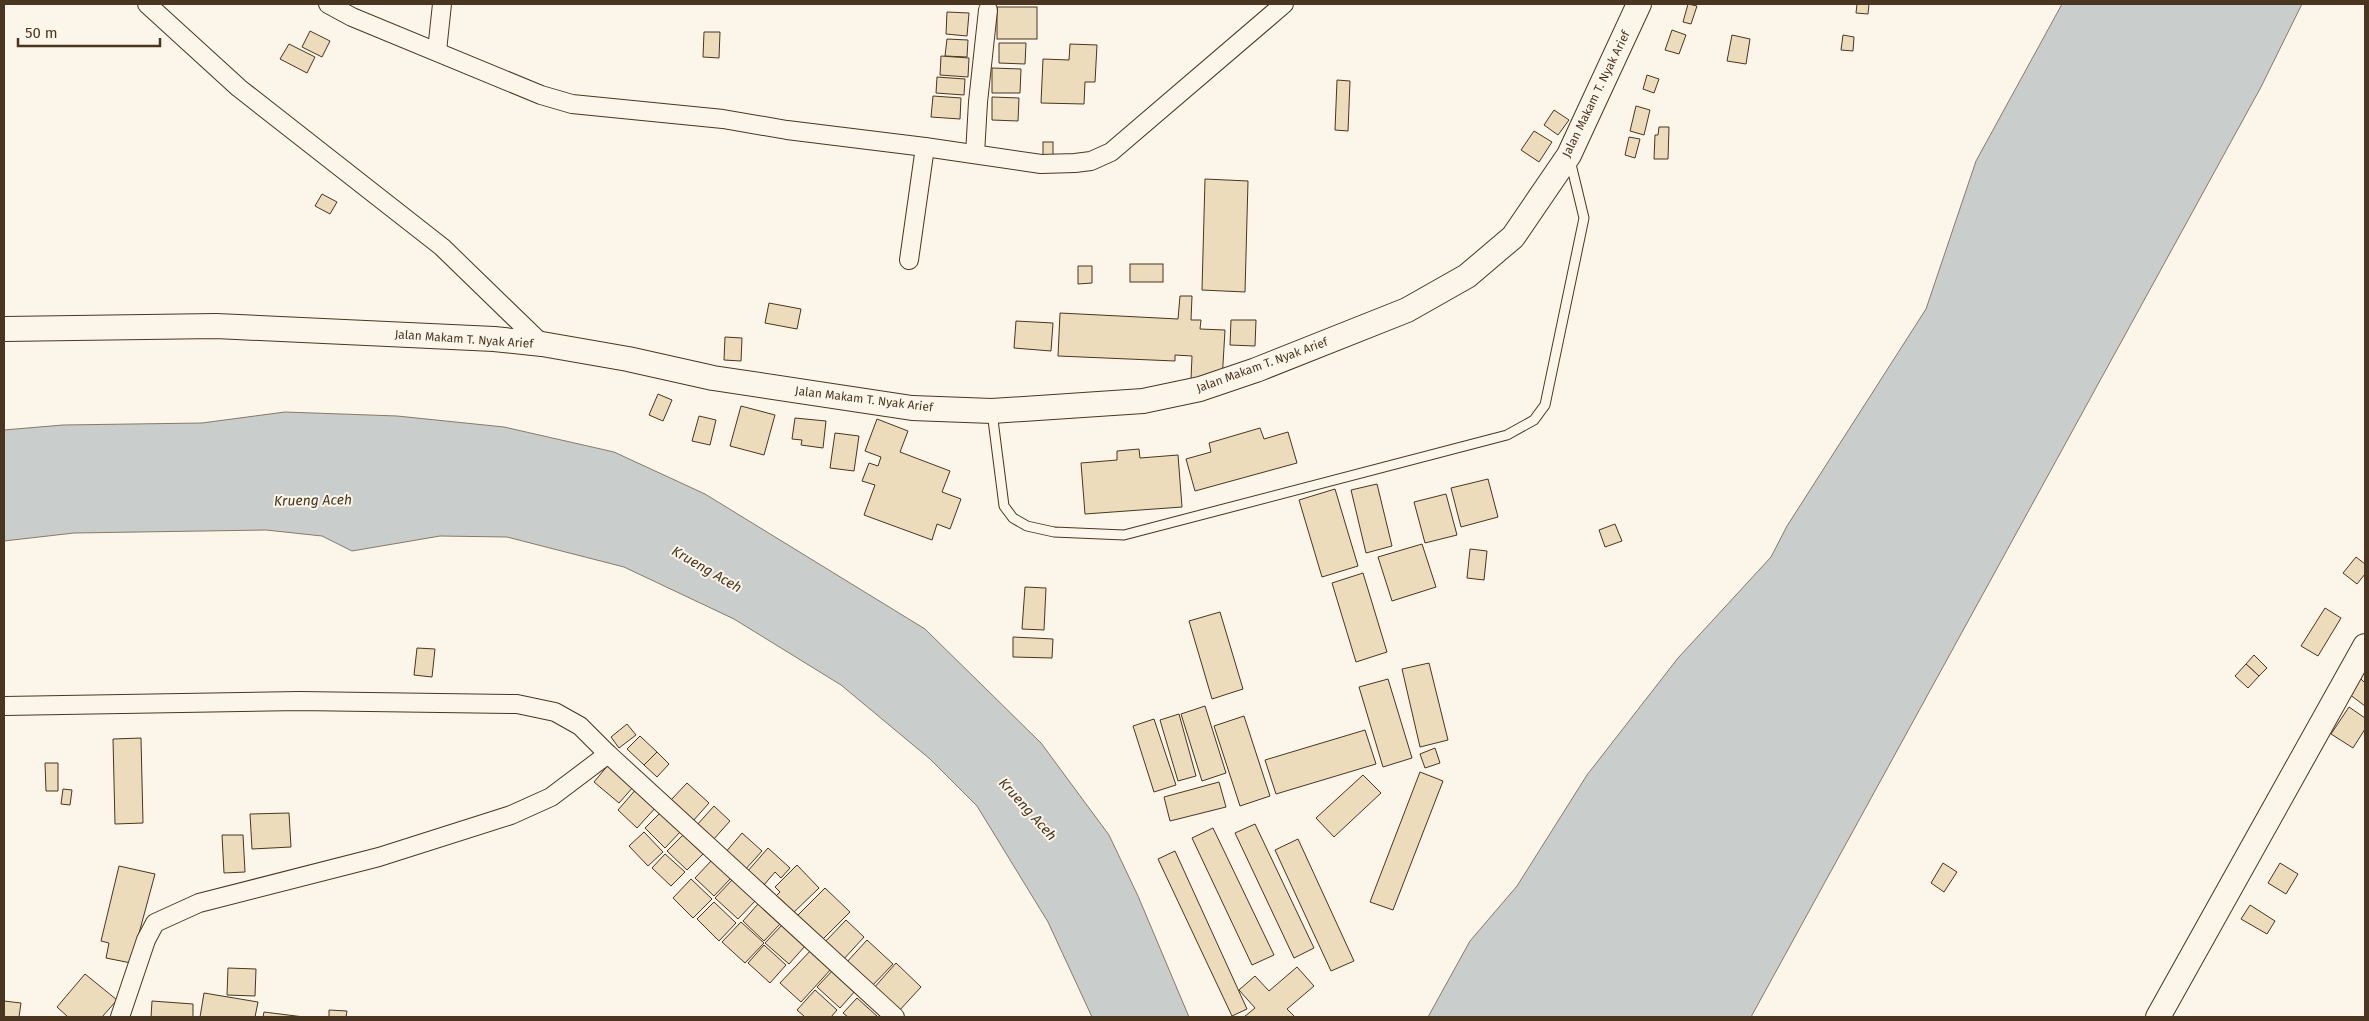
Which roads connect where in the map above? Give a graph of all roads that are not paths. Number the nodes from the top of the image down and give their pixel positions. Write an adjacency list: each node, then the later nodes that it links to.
1 (147, 4): 13 (street)
2 (328, 4): 7 (street)
3 (442, 4): 7 (street)
4 (1284, 4): 9 (street)
5 (1639, 4): 10 (street, Jalan Makam T. Nyak Arief)
6 (988, 10): 9 (street)
7 (437, 51): 8 (street)
8 (924, 146): 9 (street); 11 (street)
9 (975, 154)
10 (1569, 155): 14 (street, Jalan Makam T. Nyak Arief); 14 (lane)
11 (909, 260)
12 (4, 329): 13 (street, Jalan Makam T. Nyak Arief)
13 (542, 344): 14 (street, Jalan Makam T. Nyak Arief)
14 (992, 411)
15 (2365, 646): 20 (street)
16 (4, 706): 17 (street)
17 (608, 754): 18 (street); 19 (street)
18 (120, 1017)
19 (895, 1017)
20 (2158, 1017)

